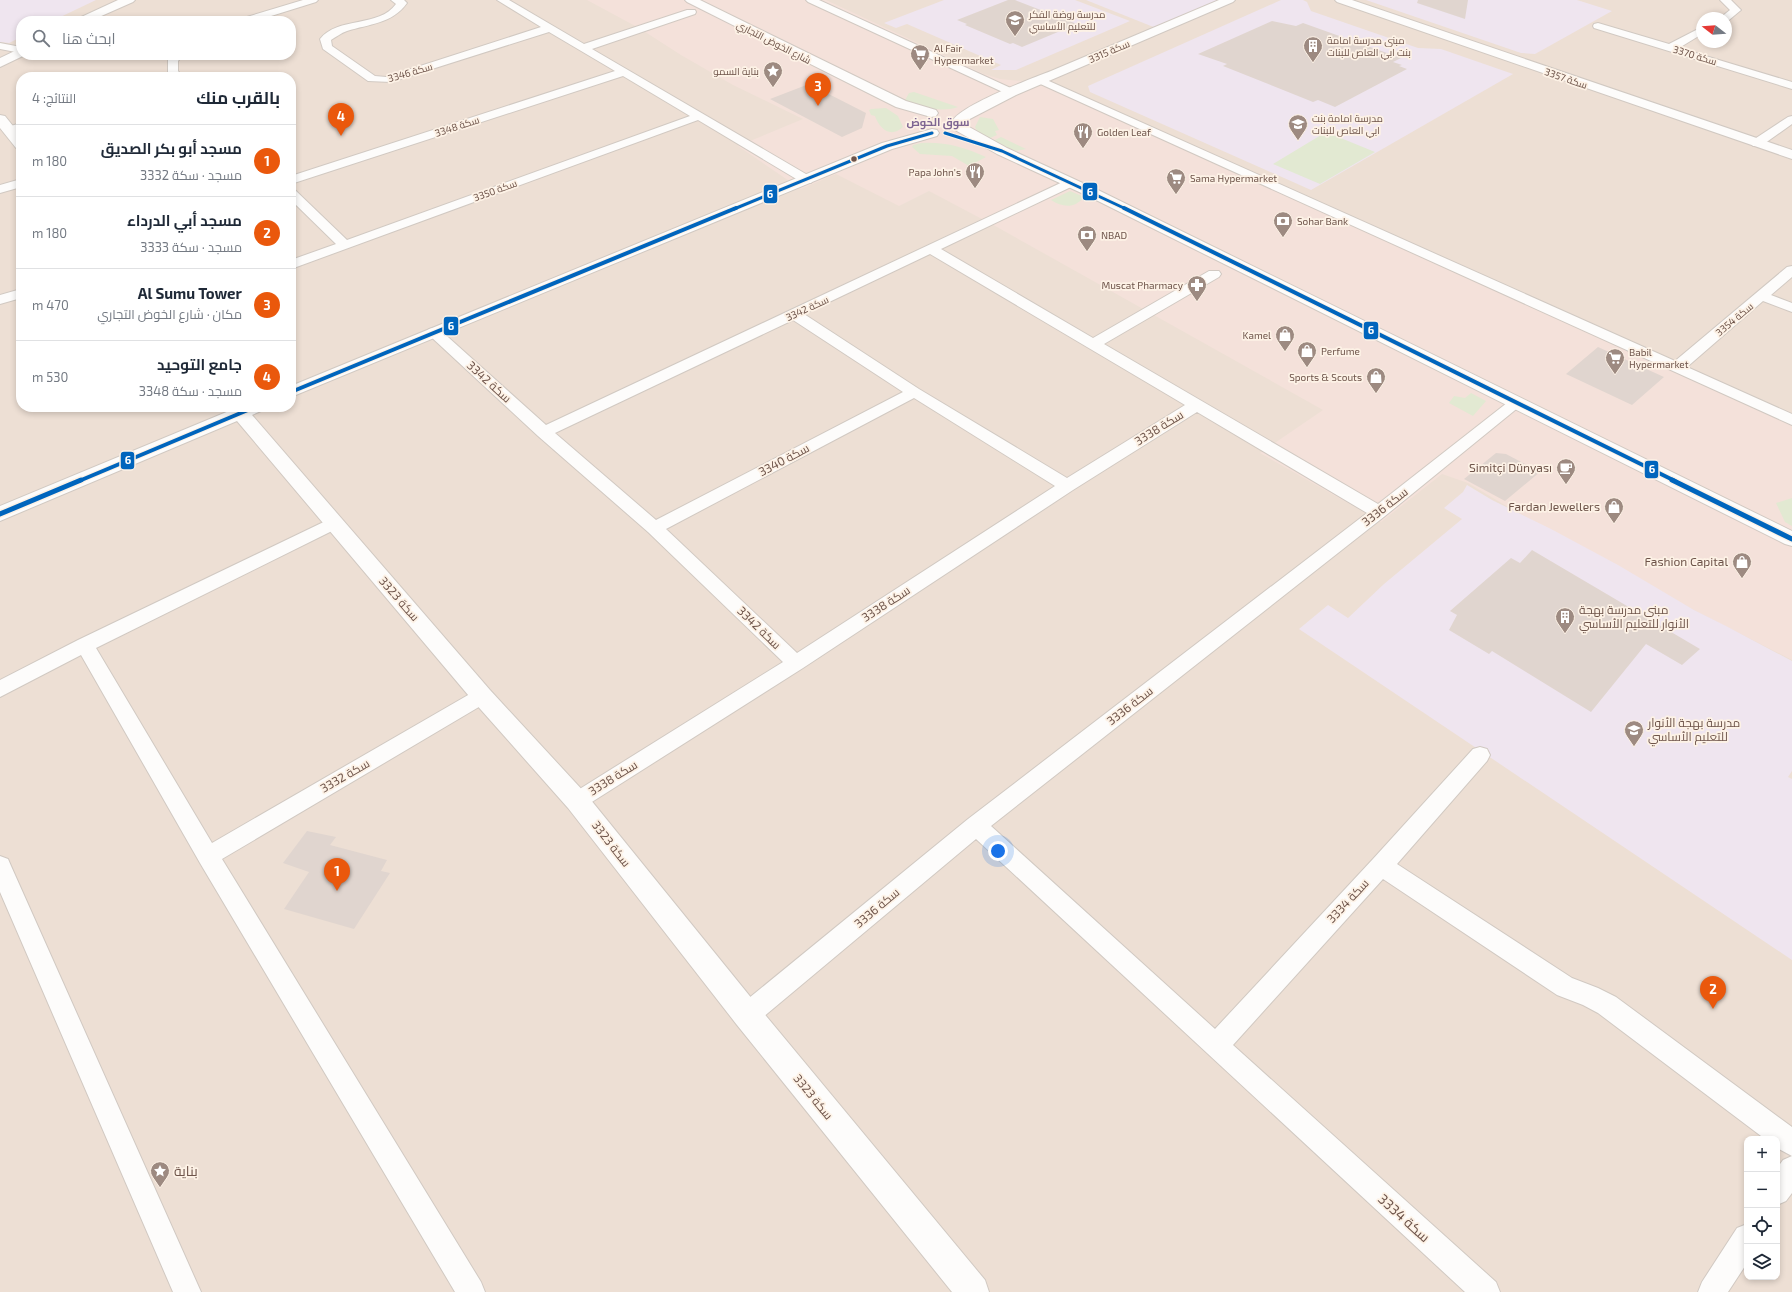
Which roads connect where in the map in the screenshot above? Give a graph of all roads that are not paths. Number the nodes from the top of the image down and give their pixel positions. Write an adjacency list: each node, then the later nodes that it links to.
1 (129, 0): 11 (street)
2 (396, 0): 14 (street, سكة 3346)
3 (502, 0): 14 (street)
4 (811, 0): 27 (street)
5 (1229, 0): 25 (street, سكة 3315)
6 (1341, 0): 37 (street, سكة 3357)
7 (1725, 0): 10 (street)
8 (307, 1): 12 (street)
9 (691, 6): 17 (street); 28 (street, شارع الخوض التجاري)
10 (1732, 13)
11 (92, 16)
12 (260, 16)
13 (1598, 26): 18 (street, سكة 3370)
14 (550, 28): 17 (street)
15 (1696, 33): 18 (street)
16 (0, 46): 19 (street)
17 (583, 48): 24 (street)
18 (1670, 48): 26 (street, سكة 3370)
19 (16, 50)
20 (16, 54): 22 (street)
21 (174, 60): 23 (street)
22 (0, 63)
23 (173, 72)
24 (623, 72): 30 (street); 41 (street, سكة 3348)
25 (1040, 80): 27 (street, سكة 3315); 59 (street)
26 (1792, 86)
27 (1011, 92): 32 (street, سكة 3315)
28 (901, 104): 29 (street, شارع الخوض التجاري); 33 (street, شارع الخوض التجاري)
29 (931, 113): 32 (street, شارع الخوض التجاري); 33 (street)
30 (699, 116): 42 (street); 47 (street, سكة 3350)
31 (1792, 119): 37 (street)
32 (957, 120): 35 (street, سكة 3315); 39 (street)
33 (917, 123): 35 (street, شارع الخوض التجاري); 38 (street)
34 (10, 125): 36 (street)
35 (938, 133): 38 (street); 39 (street)
36 (16, 136)
37 (1757, 143): 40 (street, سكة 3357)
38 (886, 146): 42 (street)
39 (1002, 151): 43 (street)
40 (1792, 155)
41 (296, 178)
42 (807, 180): 57 (street)
43 (1069, 183): 48 (street, سكة 3342); 62 (street)
44 (16, 185): 45 (street)
45 (0, 190)
46 (296, 199): 47 (street)
47 (345, 245): 49 (street, سكة 3350)
48 (931, 249): 56 (street, سكة 3342); 58 (street, سكة 3338)
49 (296, 263)
50 (1792, 270): 53 (street, سكة 3354)
51 (1214, 274): 58 (street)
52 (16, 295): 54 (street)
53 (1762, 296): 55 (street); 59 (street, سكة 3354)
54 (0, 300)
55 (1792, 308)
56 (794, 314): 61 (street); 67 (street, سكة 3342)
57 (434, 332): 60 (street); 67 (street, سكة 3342)
58 (1092, 345): 63 (street, سكة 3338)
59 (1676, 368): 66 (street)
60 (296, 390)
61 (914, 392): 68 (street); 72 (street, سكة 3340)
62 (1517, 402): 69 (street, سكة 3336); 73 (street)
63 (1195, 406): 68 (street, سكة 3338); 69 (street, سكة 3338)
64 (236, 412): 70 (street)
65 (245, 412): 71 (street, سكة 3323)
66 (1792, 420)
67 (544, 432): 72 (street, سكة 3342)
68 (1067, 486): 75 (street, سكة 3338)
69 (1379, 512): 80 (street, سكة 3336)
70 (0, 514)
71 (334, 523): 74 (street); 77 (street, سكة 3323)
72 (654, 528): 75 (street, سكة 3342)
73 (1792, 539)
74 (85, 645): 76 (street); 81 (street)
75 (796, 663): 79 (street, سكة 3338)
76 (0, 689)
77 (482, 696): 79 (street, سكة 3323); 81 (street, سكة 3332)
78 (1480, 755): 83 (street, سكة 3334)
79 (577, 801): 84 (street, سكة 3323)
80 (976, 826): 84 (street, سكة 3336); 85 (street, سكة 3334)
81 (208, 856): 91 (street)
82 (0, 866): 90 (street)
83 (1381, 866): 85 (street, سكة 3334); 86 (street)
84 (747, 1016): 92 (street, سكة 3323)
85 (1216, 1046): 93 (street, سكة 3334)
86 (1792, 1143)
87 (1792, 1168): 88 (street)
88 (1780, 1187)
89 (1744, 1243): 94 (street)
90 (187, 1292)
91 (471, 1292)
92 (973, 1292)
93 (1486, 1292)
94 (1712, 1292)

